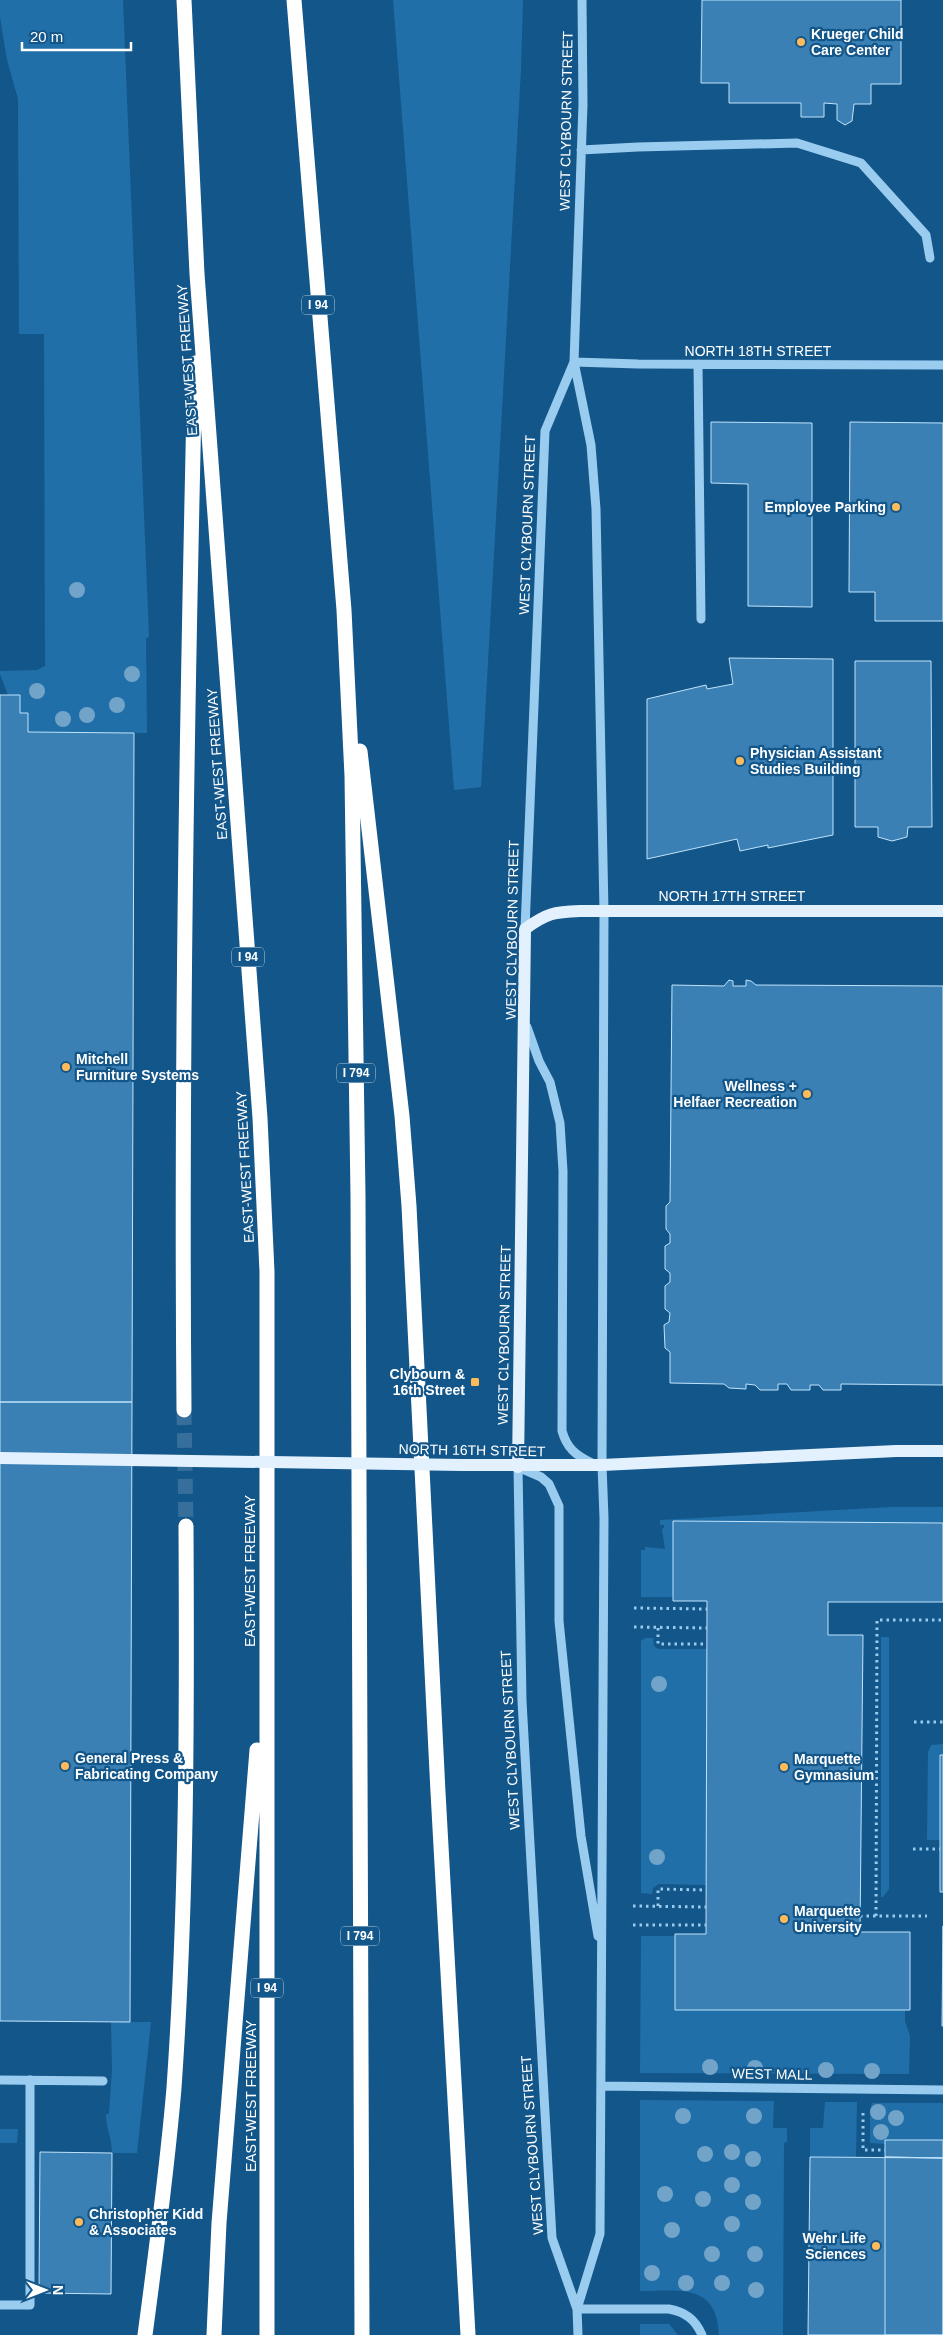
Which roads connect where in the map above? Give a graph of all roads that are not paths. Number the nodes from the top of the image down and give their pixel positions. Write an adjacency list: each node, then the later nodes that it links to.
1 (184, 0): 6 (highway, EAST-WEST FREEWAY / I 94)
2 (294, 0): 10 (highway, I 94)
3 (582, 0): 4 (street, WEST CLYBOURN STREET)
4 (581, 150): 5 (street); 7 (street, WEST CLYBOURN STREET)
5 (930, 258)
6 (197, 274): 16 (highway); 22 (highway, EAST-WEST FREEWAY / I 94)
7 (574, 362): 8 (street, NORTH 18TH STREET); 12 (street, WEST CLYBOURN STREET); 14 (street, WEST CLYBOURN STREET)
8 (698, 364): 9 (street, NORTH 18TH STREET); 11 (street)
9 (943, 365)
10 (344, 610): 34 (highway, I 794); 35 (highway, I 94)
11 (701, 619)
12 (604, 911): 13 (main road, NORTH 17TH STREET); 14 (main road, NORTH 17TH STREET); 19 (street, WEST CLYBOURN STREET)
13 (943, 911)
14 (525, 929): 15 (main road, WEST CLYBOURN STREET)
15 (525, 1023): 19 (street); 20 (main road, WEST CLYBOURN STREET)
16 (184, 1410)
17 (943, 1451): 19 (main road, NORTH 16TH STREET)
18 (0, 1458): 20 (main road, NORTH 16TH STREET, bridge)
19 (602, 1465): 20 (main road, NORTH 16TH STREET); 23 (street, WEST CLYBOURN STREET)
20 (518, 1467): 23 (street); 30 (street, WEST CLYBOURN STREET)
21 (186, 1526): 31 (highway)
22 (266, 1642): 32 (highway); 33 (highway, EAST-WEST FREEWAY / I 94)
23 (603, 1961): 27 (street, WEST CLYBOURN STREET)
24 (0, 2080): 25 (street)
25 (30, 2080): 26 (street); 29 (street)
26 (103, 2080)
27 (602, 2086): 28 (street, WEST MALL); 30 (street, WEST CLYBOURN STREET)
28 (943, 2090)
29 (0, 2305)
30 (577, 2308): 36 (street, WEST CLYBOURN STREET); 37 (street)
31 (145, 2335)
32 (214, 2335)
33 (267, 2335)
34 (362, 2335)
35 (468, 2335)
36 (578, 2335)
37 (702, 2335)

